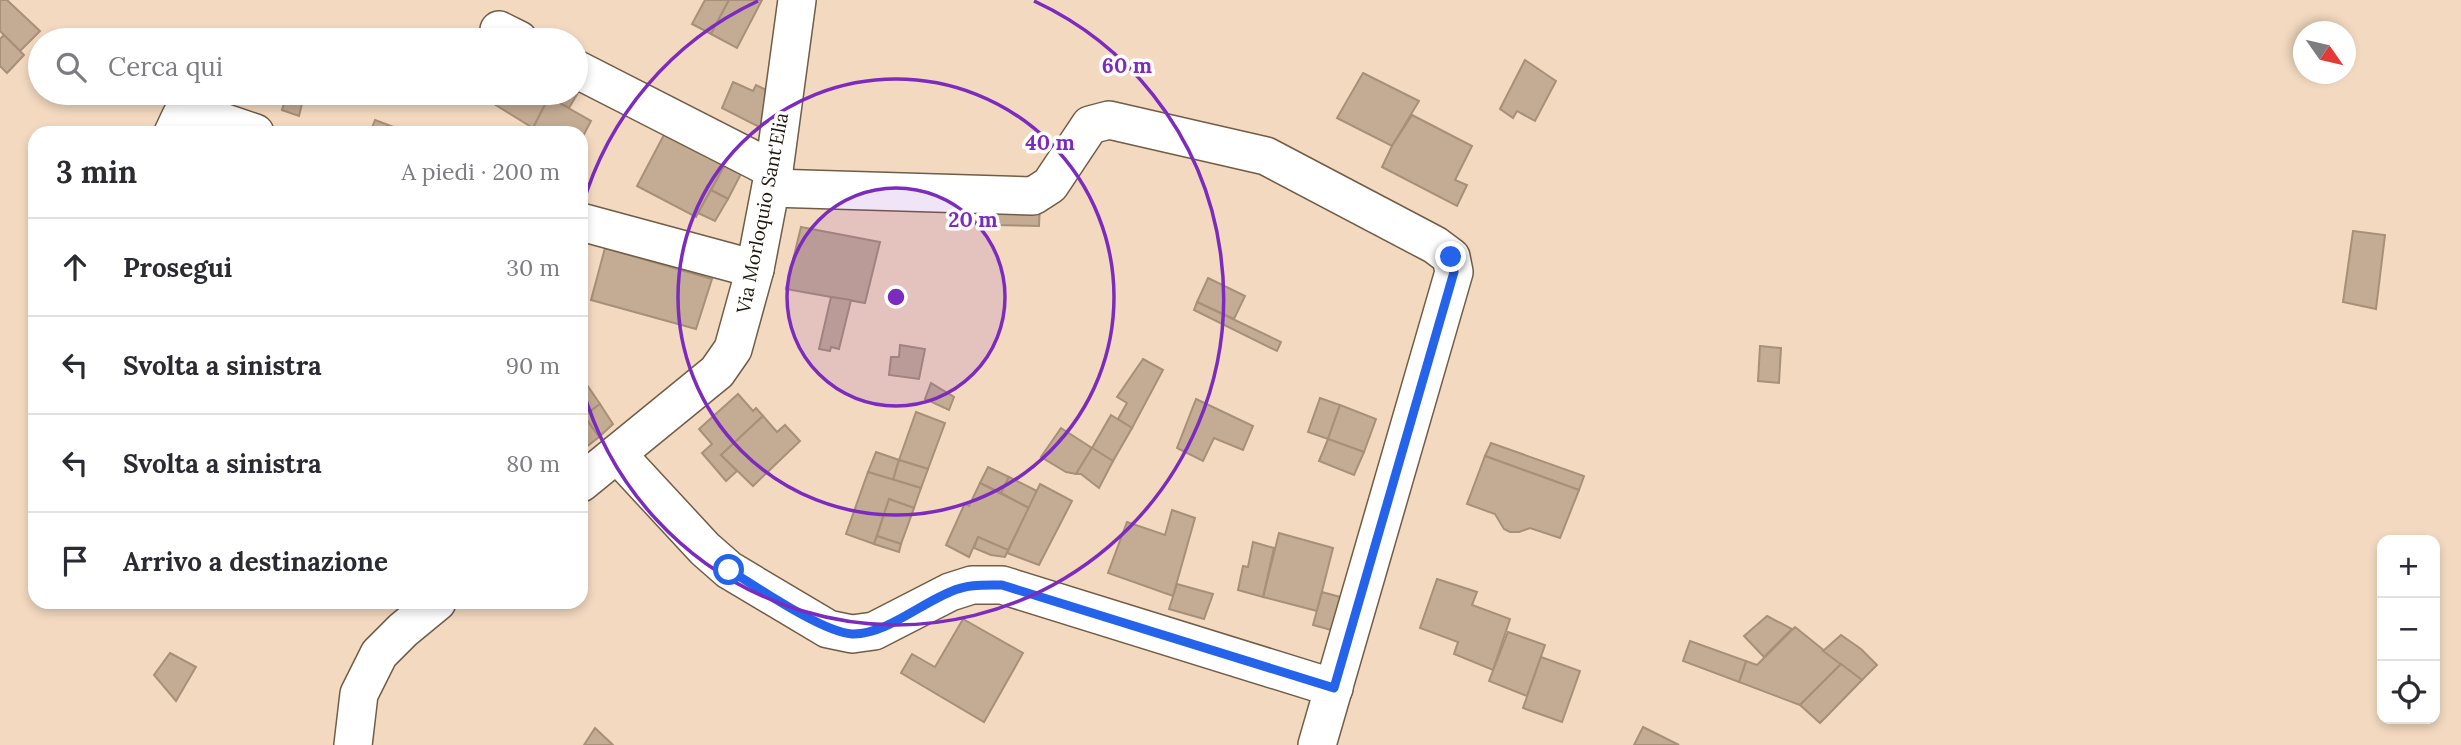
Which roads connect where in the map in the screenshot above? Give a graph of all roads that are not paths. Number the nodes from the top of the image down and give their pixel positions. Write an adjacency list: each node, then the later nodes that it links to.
1 (797, 0): 5 (street, Via Morloquio Sant'Elia)
2 (588, 76): 5 (street)
3 (176, 126): 4 (street)
4 (234, 126)
5 (772, 179): 7 (street, Via Morloquio Sant'Elia); 11 (street)
6 (588, 224): 7 (street)
7 (755, 269): 8 (street, Via Morloquio Sant'Elia)
8 (617, 454): 9 (street, Via Morloquio Sant'Elia); 11 (street)
9 (588, 477)
10 (428, 609): 12 (street)
11 (1334, 688): 13 (street)
12 (353, 745)
13 (1317, 745)

